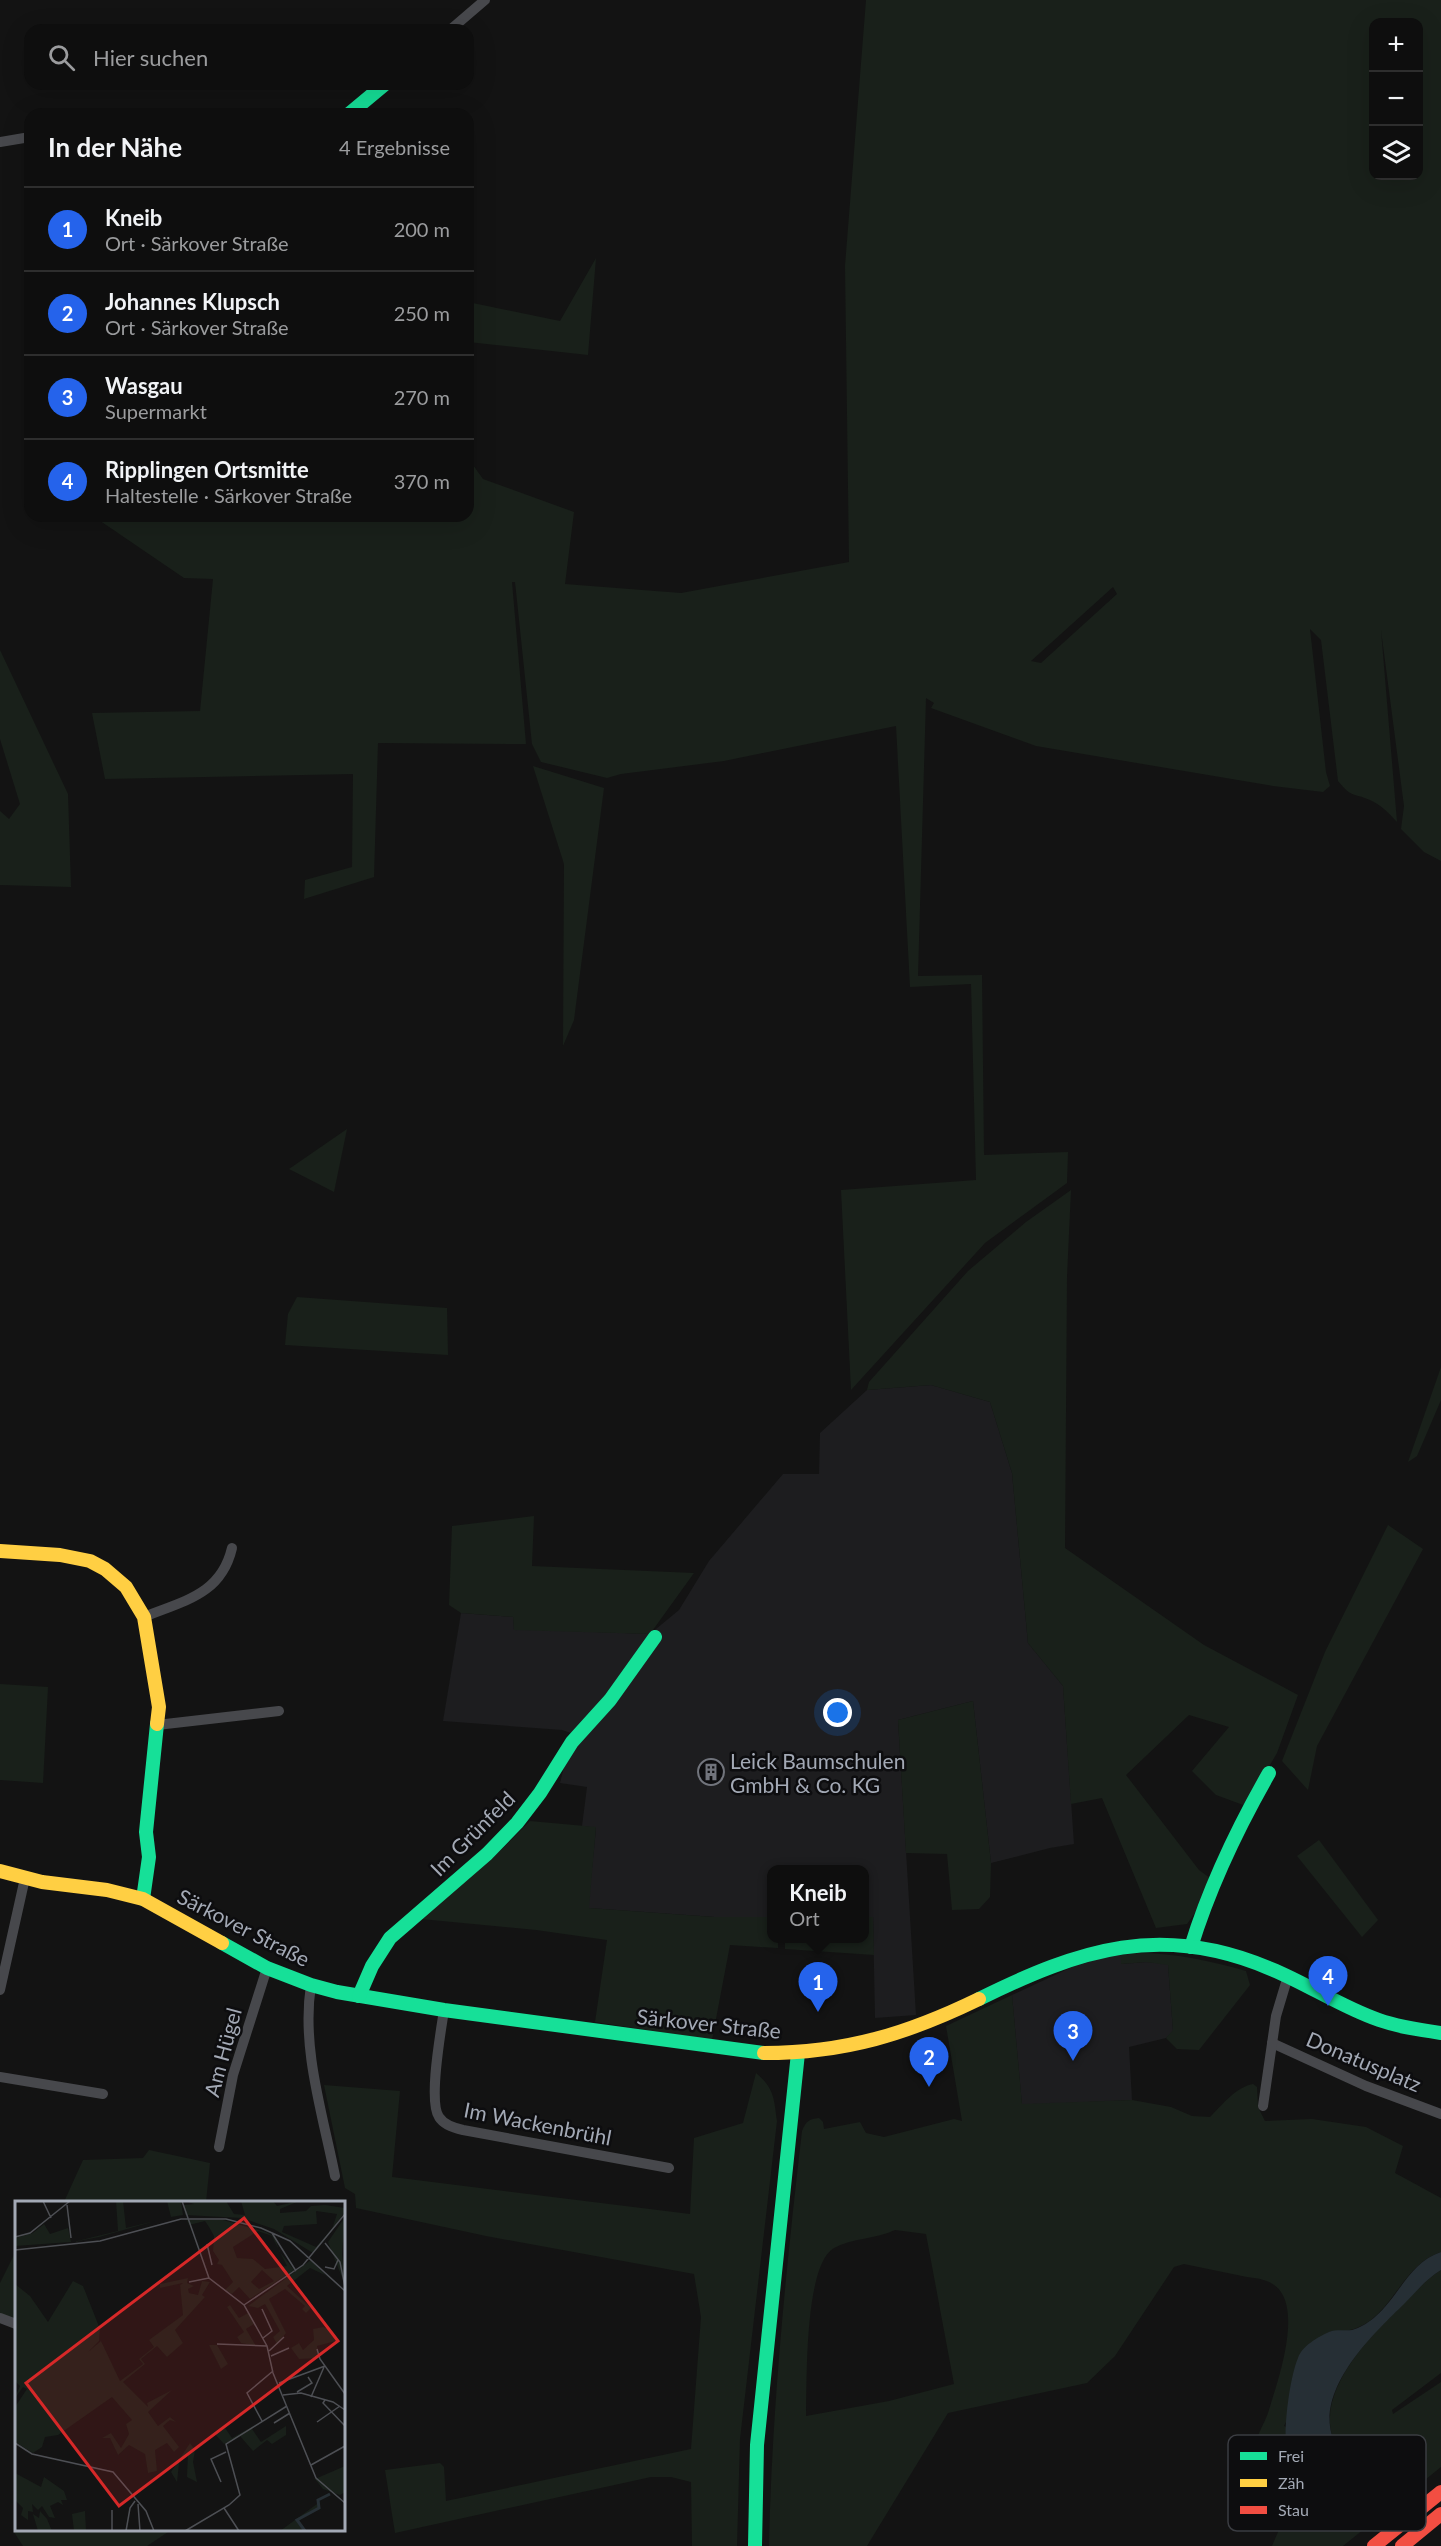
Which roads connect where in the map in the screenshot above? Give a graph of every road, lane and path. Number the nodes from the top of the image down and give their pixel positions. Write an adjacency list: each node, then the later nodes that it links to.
1 (485, 0): 2 (street)
2 (457, 24)
3 (378, 90): 4 (main road)
4 (356, 108)
5 (24, 138): 6 (street)
6 (0, 142)
7 (232, 1548): 9 (street)
8 (0, 1551): 9 (main road)
9 (144, 1617): 12 (main road)
10 (655, 1636): 22 (main road, Im Grünfeld)
11 (279, 1711): 12 (street)
12 (158, 1725): 16 (main road)
13 (1269, 1773): 17 (main road)
14 (0, 1871): 15 (main road, Särkover Straße)
15 (25, 1878): 16 (main road, Särkover Straße); 21 (street)
16 (143, 1899): 18 (main road, Särkover Straße)
17 (1191, 1947): 19 (main road, Särkover Straße); 26 (main road, Särkover Straße)
18 (267, 1968): 20 (main road, Särkover Straße); 31 (street, Am Hügel)
19 (1288, 1976): 24 (main road, Särkover Straße); 25 (street, Donatusplatz)
20 (311, 1985): 22 (main road, Särkover Straße); 33 (street)
21 (0, 1990)
22 (359, 1996): 23 (main road, Särkover Straße)
23 (444, 2010): 26 (main road, Särkover Straße); 32 (street, Im Wackenbrühl)
24 (1441, 2033)
25 (1272, 2043): 29 (street, Donatusplatz); 30 (street, Donatusplatz)
26 (798, 2053): 42 (main road)
27 (0, 2077): 28 (street)
28 (103, 2094)
29 (1263, 2106)
30 (1441, 2114)
31 (219, 2147)
32 (669, 2168)
33 (335, 2176)
34 (0, 2318): 35 (street)
35 (15, 2324)
36 (1441, 2492): 37 (main road)
37 (1426, 2504)
38 (1441, 2514): 39 (main road)
39 (1426, 2526)
40 (1393, 2531): 43 (main road)
41 (1420, 2531): 44 (main road)
42 (755, 2546)
43 (1374, 2546)
44 (1402, 2546)

